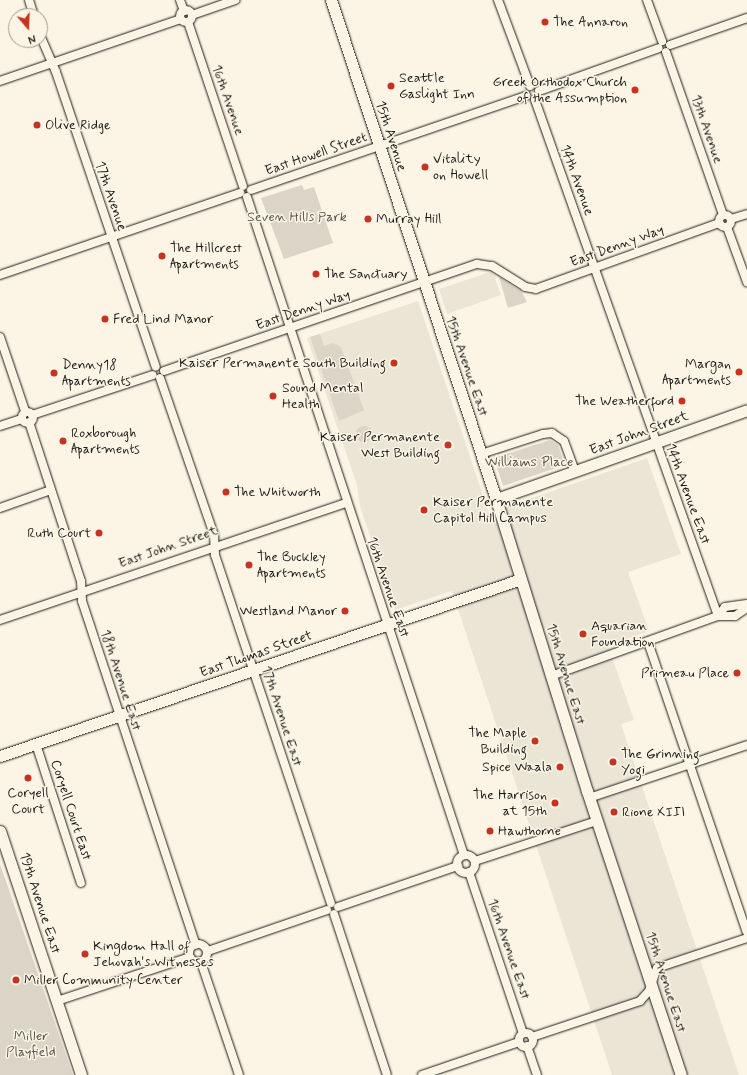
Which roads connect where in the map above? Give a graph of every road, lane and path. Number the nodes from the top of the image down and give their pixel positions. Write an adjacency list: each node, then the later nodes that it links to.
1 (180, 0): 6 (street, 16th Avenue)
2 (235, 0): 6 (street)
3 (330, 0): 16 (street, 15th Avenue)
4 (498, 0): 12 (street)
5 (647, 0): 8 (street, 13th Avenue)
6 (186, 17): 10 (street); 17 (street, 16th Avenue)
7 (747, 18): 8 (street)
8 (664, 47): 13 (street); 19 (street, 13th Avenue)
9 (45, 48): 10 (street, 17th Avenue)
10 (51, 63): 11 (street); 20 (street, 17th Avenue)
11 (0, 81)
12 (530, 86): 13 (street); 14 (street)
13 (540, 91): 15 (street)
14 (526, 96): 15 (street); 16 (street, East Howell Street)
15 (535, 100): 21 (street, 14th Avenue)
16 (379, 146): 17 (street, East Howell Street); 23 (street, 15th Avenue)
17 (246, 191): 20 (street, East Howell Street); 25 (street, 16th Avenue)
18 (747, 214): 19 (street, East Denny Way)
19 (725, 221): 21 (street, East Denny Way); 24 (street, 13th Avenue)
20 (111, 237): 22 (street, East Howell Street); 27 (street, 17th Avenue)
21 (594, 268): 23 (street, East Denny Way); 31 (street, 14th Avenue East)
22 (0, 275)
23 (423, 282): 25 (street, East Denny Way); 32 (street, 15th Avenue East)
24 (747, 282)
25 (291, 328): 27 (street, East Denny Way); 36 (street, 16th Avenue East)
26 (0, 337): 29 (street, 18th Avenue East)
27 (158, 373): 29 (street, East Denny Way); 38 (street, 17th Avenue East)
28 (747, 410): 31 (street, East John Street)
29 (27, 417): 30 (street, East Denny Way); 34 (street, 18th Avenue East)
30 (0, 426)
31 (656, 443): 33 (street, East John Street); 43 (street, 14th Avenue East)
32 (481, 454): 33 (street); 35 (street, 15th Avenue East)
33 (575, 472): 35 (street, East John Street)
34 (51, 490): 37 (street); 40 (street, 18th Avenue East)
35 (496, 499): 39 (street, 15th Avenue East)
36 (346, 503): 38 (street, East John Street); 45 (street, 16th Avenue East)
37 (0, 508)
38 (214, 548): 40 (street, East John Street); 47 (street, 17th Avenue East)
39 (521, 579): 45 (street, East Thomas Street); 48 (street, 15th Avenue East)
40 (81, 592): 44 (street, East John Street); 49 (street, 18th Avenue East)
41 (747, 604): 43 (street)
42 (747, 608): 43 (street)
43 (718, 616): 46 (street)
44 (0, 620)
45 (387, 625): 47 (street, East Thomas Street); 57 (street, 16th Avenue East)
46 (648, 642): 48 (street); 53 (street)
47 (253, 671): 49 (street, East Thomas Street); 62 (street, 17th Avenue East)
48 (550, 676): 54 (street, 15th Avenue East)
49 (120, 716): 50 (street, East Thomas Street); 65 (street, 18th Avenue East)
50 (36, 744): 52 (street, East Thomas Street); 61 (street, Coryell Court East)
51 (747, 745): 53 (street)
52 (0, 756)
53 (688, 765): 54 (street); 63 (street)
54 (589, 798): 55 (street, 15th Avenue East)
55 (597, 821): 58 (street); 69 (street, 15th Avenue East)
56 (0, 831): 70 (street, 19th Avenue East)
57 (464, 855): 58 (street); 59 (street)
58 (475, 861): 60 (street)
59 (458, 866): 60 (street); 62 (street)
60 (469, 872): 71 (street, 16th Avenue East)
61 (81, 883)
62 (332, 909): 66 (street); 77 (street, 17th Avenue East)
63 (747, 932)
64 (747, 938): 69 (street)
65 (196, 945): 66 (street); 67 (street)
66 (208, 951): 68 (street)
67 (190, 957): 68 (street); 70 (street)
68 (201, 962): 76 (street)
69 (651, 984): 72 (street); 80 (street, 15th Avenue East)
70 (57, 1002): 75 (street, 19th Avenue East)
71 (523, 1033): 72 (street); 73 (street)
72 (532, 1037): 74 (street)
73 (519, 1042): 74 (street); 78 (street)
74 (527, 1046): 79 (street)
75 (81, 1075)
76 (239, 1075)
77 (387, 1075)
78 (422, 1075)
79 (537, 1075)
80 (681, 1075)

